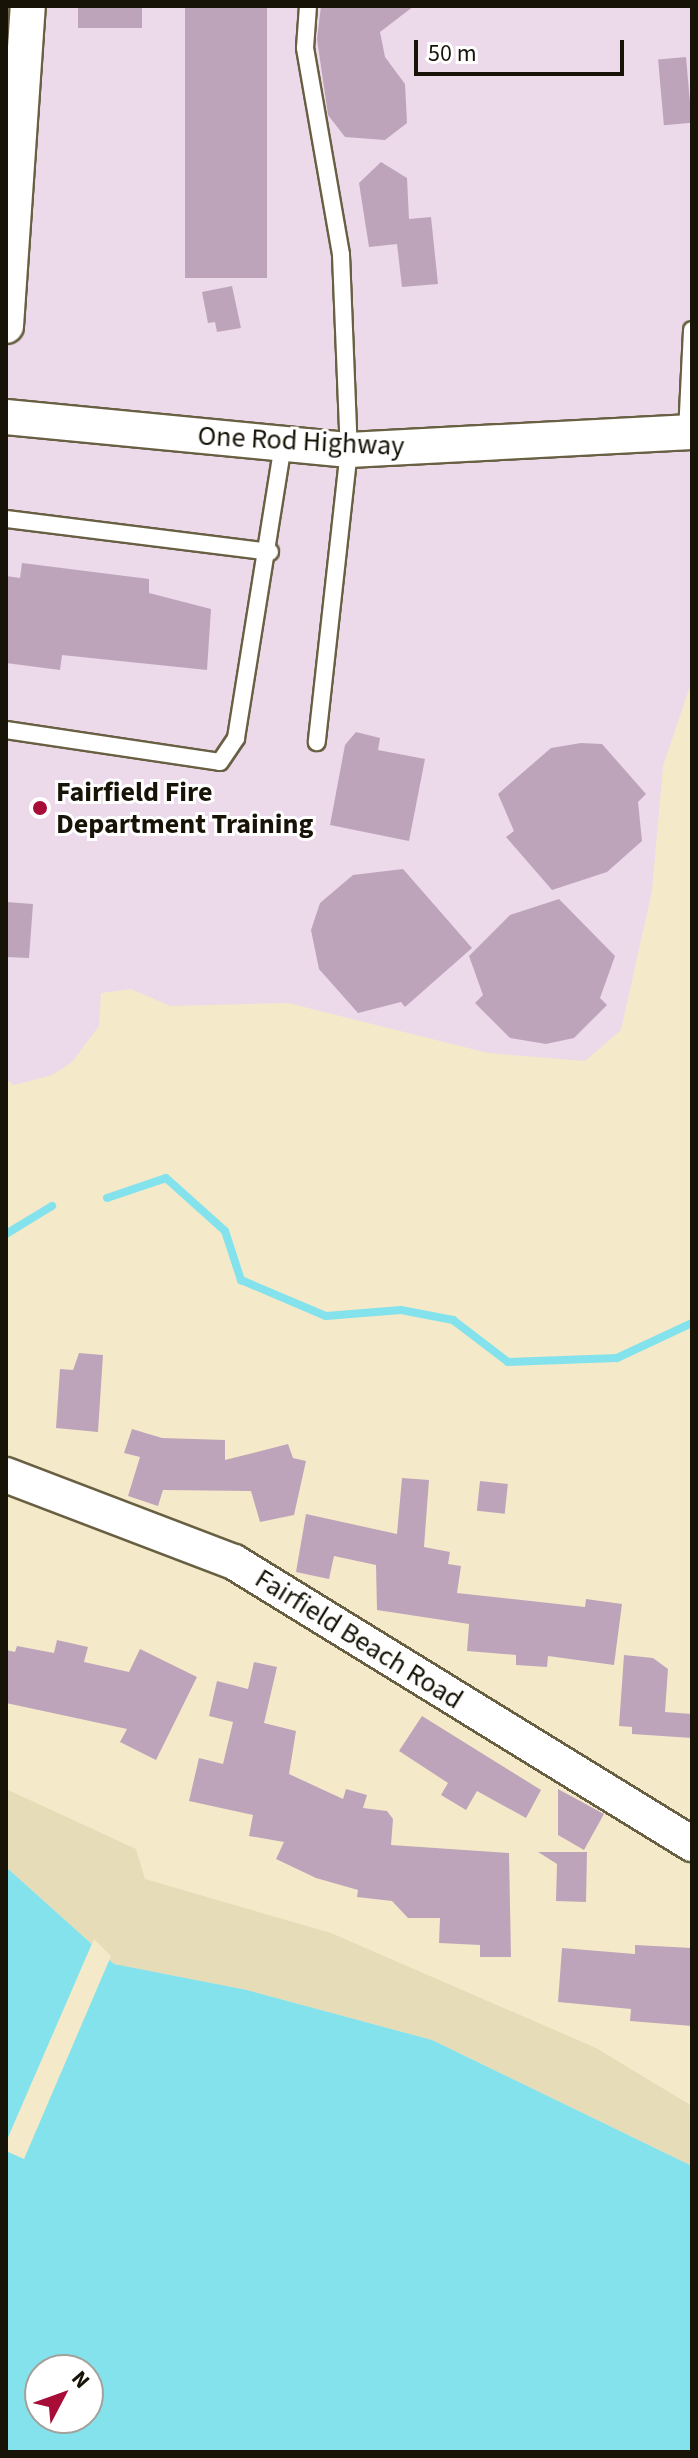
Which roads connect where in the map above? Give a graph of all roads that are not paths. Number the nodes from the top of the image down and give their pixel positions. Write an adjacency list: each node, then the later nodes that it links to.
1 (28, 6): 3 (street)
2 (308, 6): 8 (lane)
3 (6, 326)
4 (692, 330): 6 (lane)
5 (6, 417): 7 (street, One Rod Highway)
6 (689, 432): 8 (street, One Rod Highway)
7 (283, 444): 8 (street, One Rod Highway); 10 (lane)
8 (349, 450): 12 (lane)
9 (6, 519): 10 (lane)
10 (270, 552): 11 (lane)
11 (6, 730)
12 (317, 742)
13 (6, 1475): 14 (street, Fairfield Beach Road)
14 (692, 1844)

